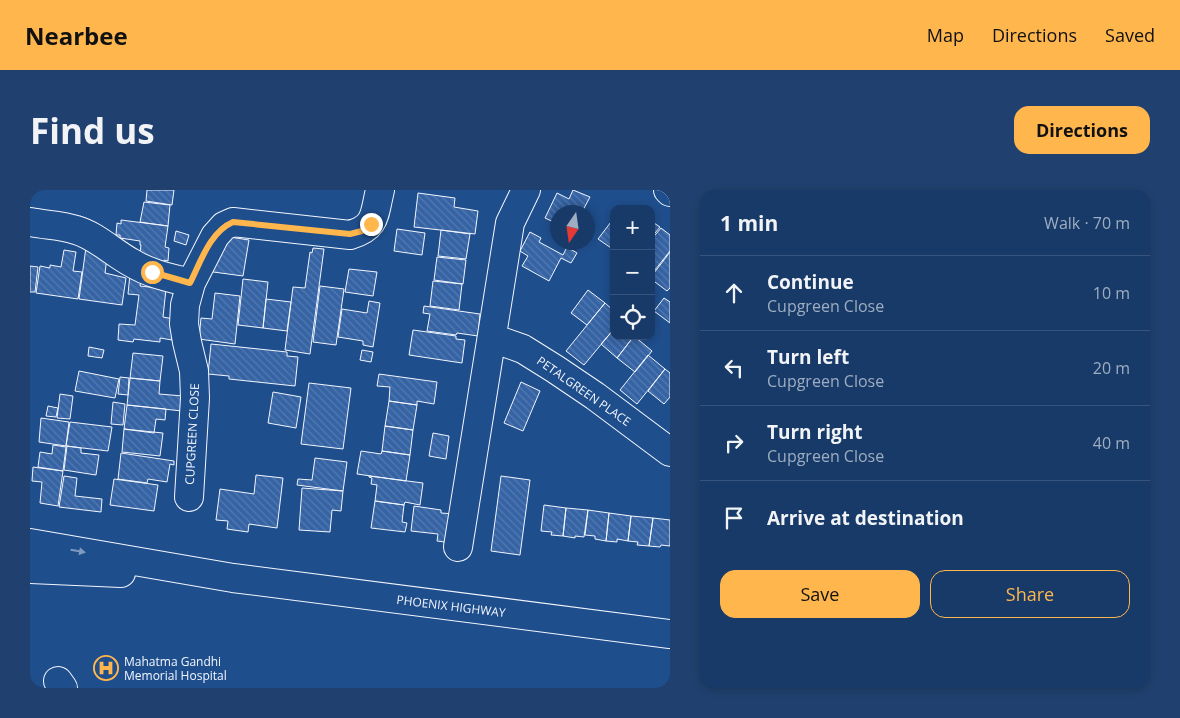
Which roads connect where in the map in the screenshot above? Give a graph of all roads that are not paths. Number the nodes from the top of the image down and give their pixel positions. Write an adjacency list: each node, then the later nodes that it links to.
1 (380, 190): 4 (street, CUPGREEN CLOSE)
2 (526, 190): 5 (street)
3 (30, 222): 4 (street)
4 (190, 283): 7 (street, CUPGREEN CLOSE)
5 (492, 338): 6 (street, PETALGREEN PLACE); 9 (street)
6 (670, 452)
7 (189, 497)
8 (30, 542): 11 (street, PHOENIX HIGHWAY, one-way to 11)
9 (458, 547)
10 (30, 569): 11 (street, PHOENIX HIGHWAY)
11 (233, 578): 12 (street, PHOENIX HIGHWAY)
12 (670, 634)

